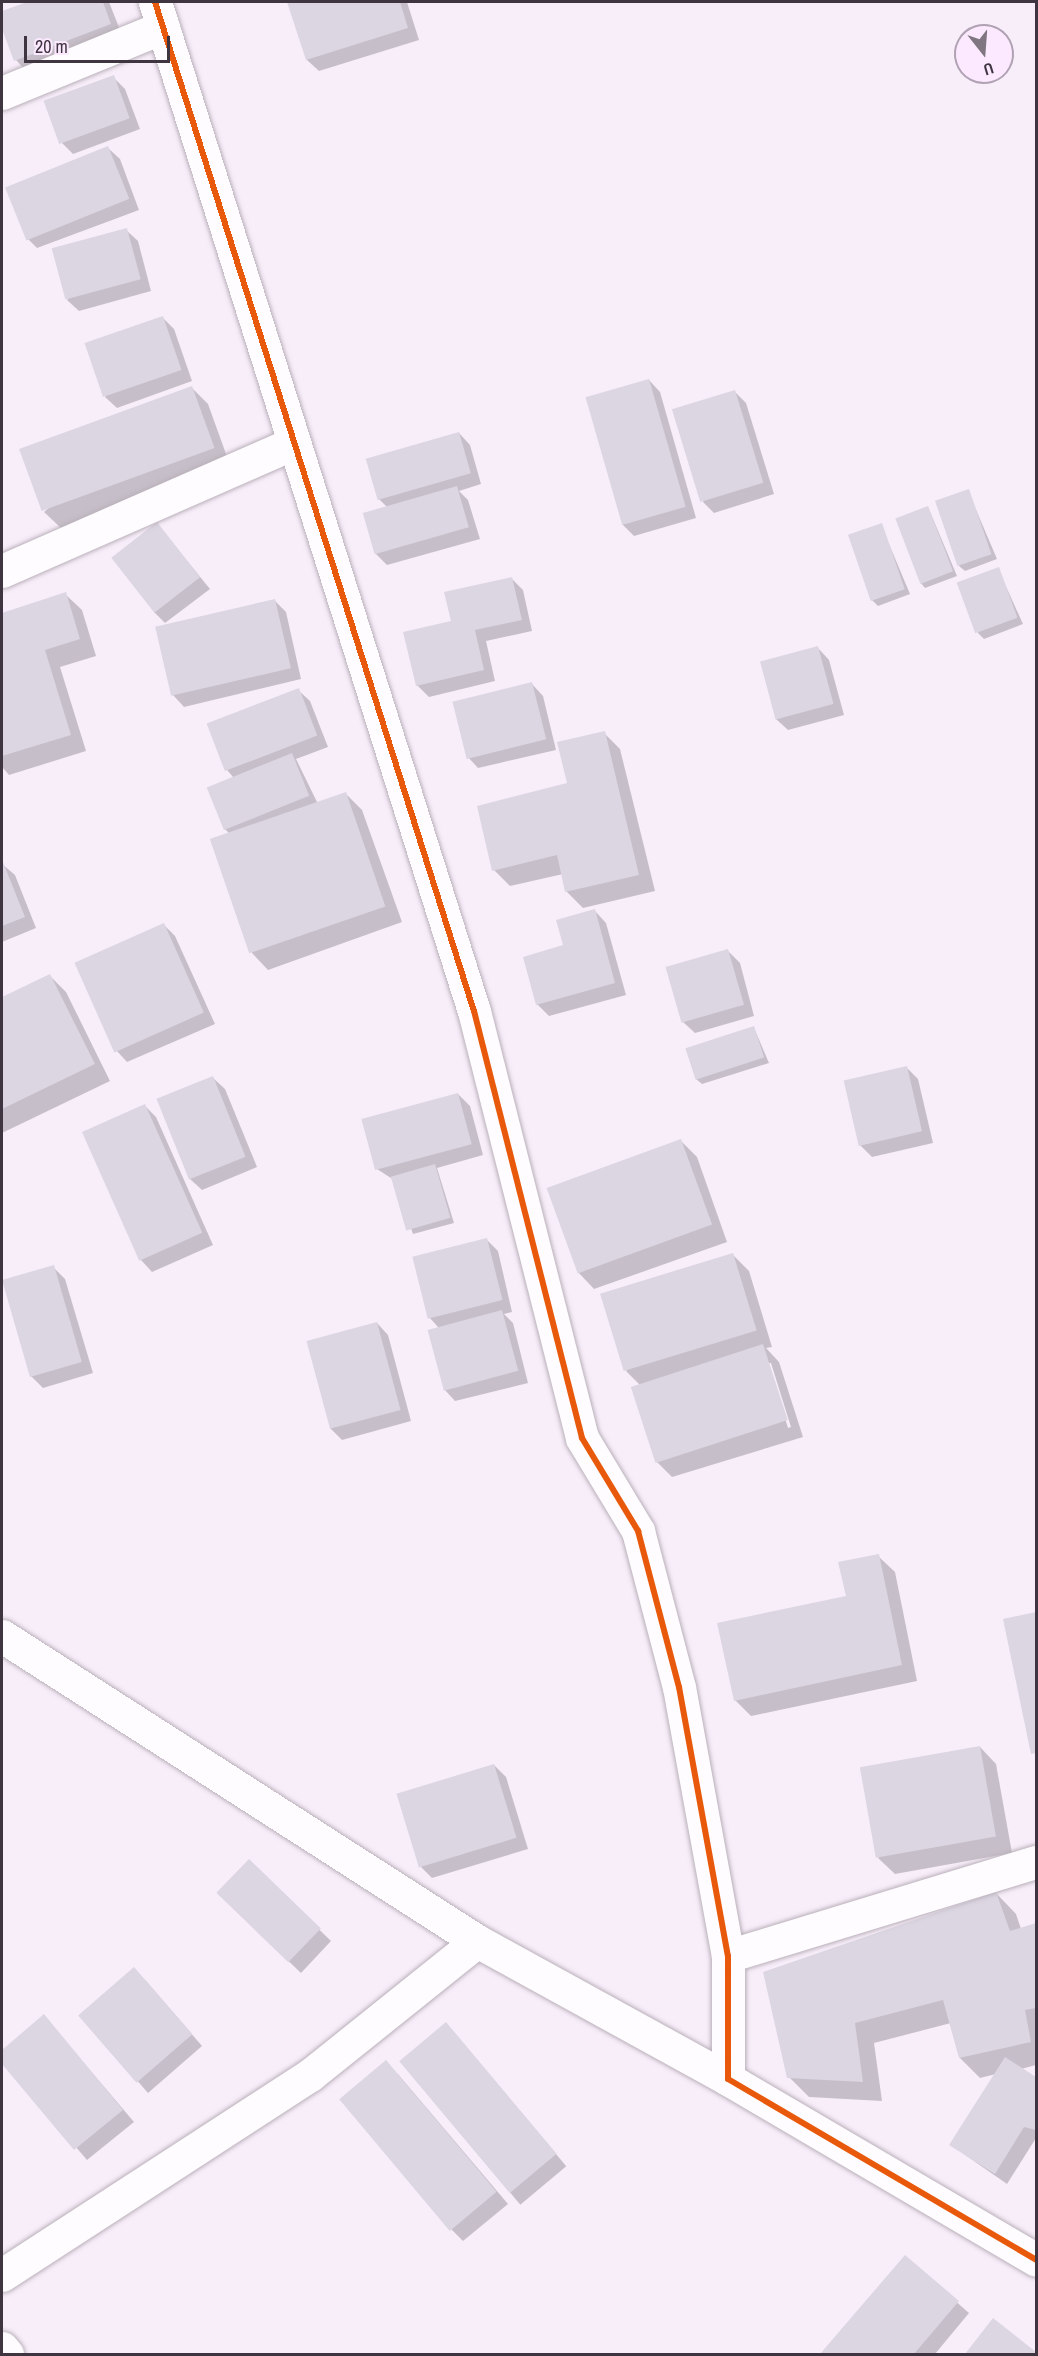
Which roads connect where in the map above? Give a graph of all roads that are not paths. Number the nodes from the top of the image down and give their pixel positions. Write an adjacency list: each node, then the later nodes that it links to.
1 (159, 14): 2 (street); 3 (street)
2 (2, 93)
3 (291, 444): 4 (street); 8 (street)
4 (2, 571)
5 (2, 1636): 7 (street)
6 (1036, 1862): 8 (street)
7 (477, 1941): 9 (street); 11 (street)
8 (728, 1956): 9 (street)
9 (728, 2079): 10 (street)
10 (1036, 2260)
11 (2, 2276)
12 (2, 2348): 13 (street)
13 (7, 2355)

